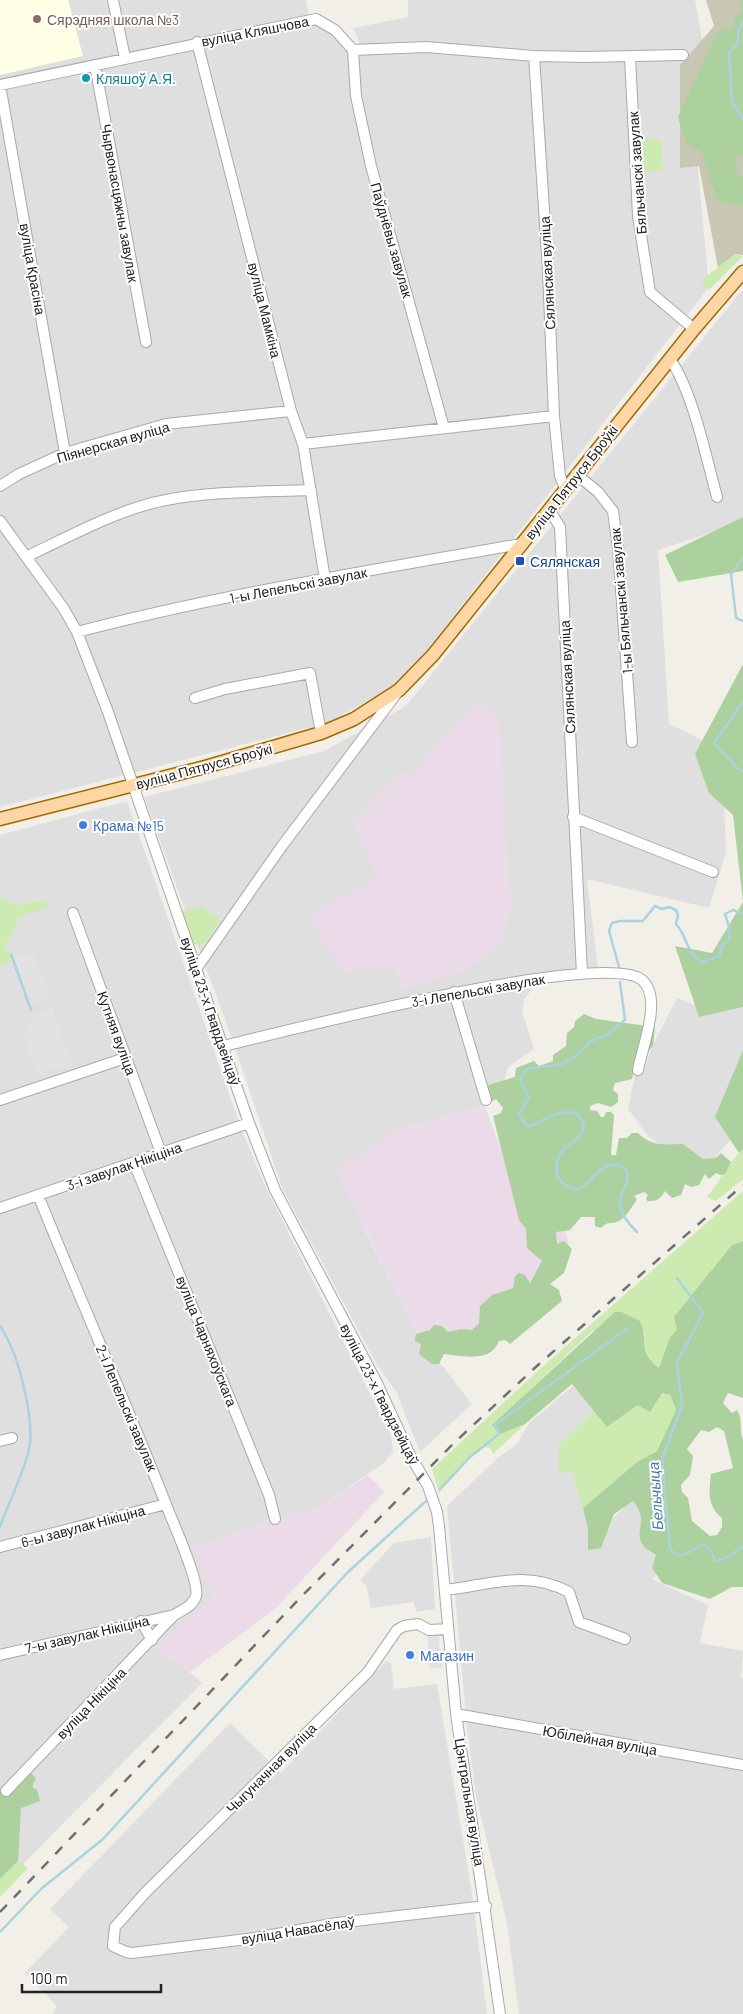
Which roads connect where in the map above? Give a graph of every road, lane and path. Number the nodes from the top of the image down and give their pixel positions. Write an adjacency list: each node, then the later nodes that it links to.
1 (113, 0): 7 (street)
2 (197, 42): 3 (street, вуліца Кляшчова); 7 (street, вуліца Кляшчова); 14 (street, вуліца Мамкіна)
3 (353, 50): 5 (street); 16 (street, Паўднёвы завулак)
4 (683, 55): 6 (street)
5 (534, 56): 6 (street); 15 (street, Сялянская вуліца)
6 (630, 56): 11 (street, Бяльчанскі завулак)
7 (125, 58): 8 (street, вуліца Кляшчова)
8 (95, 65): 9 (street, вуліца Кляшчова); 12 (street, Чырвонасцяжны завулак)
9 (0, 85): 18 (street, вуліца Красіна)
10 (743, 272): 11 (main road, вуліца Пятруся Броўкі)
11 (694, 329): 13 (main road, вуліца Пятруся Броўкі)
12 (146, 342)
13 (670, 359): 19 (main road, вуліца Пятруся Броўкі); 23 (street)
14 (291, 410): 17 (street, вуліца Мамкіна); 18 (street, Піянерская вуліца)
15 (554, 416): 16 (street); 21 (street, Сялянская вуліца)
16 (444, 428): 17 (street)
17 (303, 444): 22 (street, вуліца Мамкіна)
18 (65, 453): 20 (street, Піянерская вуліца)
19 (576, 474): 21 (main road, вуліца Пятруся Броўкі); 33 (street, 1-ы Бяльчанскі завулак)
20 (0, 486)
21 (565, 488): 24 (main road, вуліца Пятруся Броўкі)
22 (311, 490): 27 (street); 28 (street, вуліца Мамкіна)
23 (717, 496)
24 (549, 509): 26 (main road, вуліца Пятруся Броўкі); 35 (street, Сялянская вуліца)
25 (0, 521): 27 (street, вуліца 23-х Гвардзейцаў)
26 (522, 544): 28 (street, 1-ы Лепельскі завулак); 30 (main road, вуліца Пятруся Броўкі)
27 (28, 556): 29 (street, вуліца 23-х Гвардзейцаў)
28 (325, 579): 29 (street, 1-ы Лепельскі завулак)
29 (77, 632): 34 (street, вуліца 23-х Гвардзейцаў)
30 (399, 690): 32 (main road, вуліца Пятруся Броўкі); 39 (street, вуліца Пятруся Броўкі)
31 (195, 698): 32 (street)
32 (321, 734): 34 (main road, вуліца Пятруся Броўкі)
33 (632, 742)
34 (133, 786): 36 (main road, вуліца Пятруся Броўкі); 39 (street, вуліца 23-х Гвардзейцаў)
35 (573, 818): 37 (street); 40 (street, Сялянская вуліца)
36 (0, 820)
37 (714, 872)
38 (73, 913): 43 (street, Кутняя вуліца)
39 (196, 969): 42 (street, вуліца 23-х Гвардзейцаў)
40 (582, 974): 41 (street, 3-і Лепельскі завулак); 44 (street, 3-і Лепельскі завулак)
41 (454, 992): 42 (street, 3-і Лепельскі завулак); 46 (street)
42 (223, 1046): 47 (street, вуліца 23-х Гвардзейцаў)
43 (125, 1058): 45 (street); 48 (street, Кутняя вуліца)
44 (638, 1070)
45 (0, 1100)
46 (486, 1100)
47 (249, 1123): 48 (street, 3-і завулак Нікіціна); 57 (street, вуліца 23-х Гвардзейцаў)
48 (161, 1153): 49 (street, 3-і завулак Нікіціна)
49 (134, 1163): 50 (street, 3-і завулак Нікіціна); 55 (street, вуліца Чарняхоўскага)
50 (38, 1195): 51 (street, 3-і завулак Нікіціна); 54 (street, 2-і Лепельскі завулак)
51 (0, 1208)
52 (12, 1438): 53 (street)
53 (0, 1441)
54 (166, 1504): 56 (street, 6-ы завулак Нікіціна); 58 (street, 2-і Лепельскі завулак)
55 (275, 1520)
56 (0, 1547)
57 (445, 1590): 60 (street, Цэнтральная вуліца); 61 (street)
58 (174, 1615): 59 (street, 7-ы завулак Нікіціна); 62 (street, вуліца Нікіціна)
59 (141, 1621): 62 (street); 63 (street, 7-ы завулак Нікіціна)
60 (448, 1630): 64 (street, Цэнтральная вуліца); 68 (street, Чыгуначная вуліца)
61 (625, 1639)
62 (152, 1640): 66 (street, вуліца Нікіціна)
63 (0, 1655)
64 (456, 1714): 65 (street, Юбілейная вуліца); 67 (street, Цэнтральная вуліца)
65 (743, 1765)
66 (6, 1791)
67 (486, 1906): 68 (street, вуліца Навасёлаў); 69 (street, Цэнтральная вуліца)
68 (113, 1946)
69 (500, 2014)

